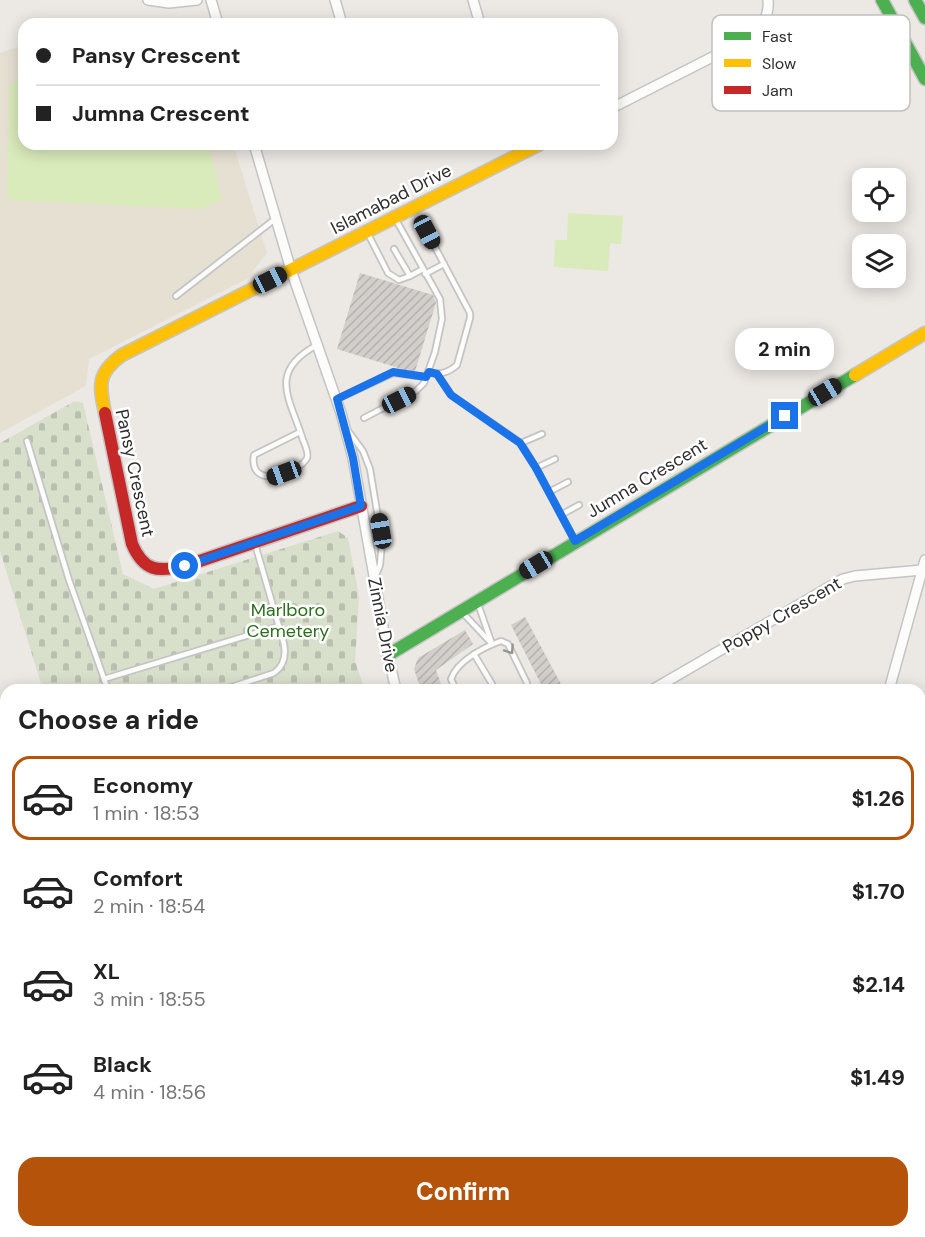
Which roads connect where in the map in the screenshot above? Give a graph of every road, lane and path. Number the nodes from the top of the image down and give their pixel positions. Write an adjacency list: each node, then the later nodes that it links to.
1 (148, 0): 2 (street)
2 (197, 0)
3 (211, 0): 11 (street)
4 (335, 0): 12 (street)
5 (473, 0): 13 (street)
6 (768, 0): 9 (street)
7 (882, 0): 10 (street)
8 (915, 0): 14 (street)
9 (767, 15)
10 (890, 15)
11 (217, 18)
12 (340, 18)
13 (478, 18)
14 (925, 18)
15 (910, 51): 17 (street)
16 (712, 57): 18 (street)
17 (925, 79)
18 (618, 105)
19 (256, 150): 21 (street, Zinnia Drive)
20 (516, 150): 22 (street, Islamabad Drive)
21 (276, 218): 27 (street, Zinnia Drive); 30 (lane)
22 (395, 218): 23 (street, Islamabad Drive); 28 (lane)
23 (367, 232): 27 (street, Islamabad Drive); 29 (lane)
24 (427, 232): 26 (lane)
25 (394, 249): 29 (lane)
26 (444, 264): 28 (lane); 34 (lane)
27 (291, 270): 32 (street, Zinnia Drive); 50 (street, Pansy Crescent)
28 (424, 272): 29 (lane); 33 (lane)
29 (410, 276)
30 (176, 296)
31 (925, 333): 49 (street, Jumna Crescent)
32 (317, 345): 35 (street, Zinnia Drive); 38 (lane)
33 (427, 374): 34 (lane); 35 (lane); 36 (lane)
34 (437, 374): 41 (lane)
35 (337, 399): 37 (street, Zinnia Drive)
36 (364, 418)
37 (345, 428): 47 (street, Zinnia Drive); 53 (lane)
38 (300, 432): 38 (lane)
39 (542, 434): 41 (lane)
40 (27, 441): 60 (lane)
41 (520, 443): 43 (lane)
42 (555, 459): 43 (lane)
43 (536, 468): 45 (lane)
44 (568, 482): 45 (lane)
45 (549, 492): 48 (lane)
46 (579, 505): 48 (lane)
47 (361, 506): 50 (street, Pansy Crescent); 53 (street, Zinnia Drive)
48 (561, 515): 49 (lane)
49 (575, 541): 54 (street, Jumna Crescent)
50 (255, 542): 56 (lane)
51 (925, 560): 52 (street)
52 (922, 570): 67 (street, Poppy Crescent); 68 (street)
53 (374, 580): 59 (street, Zinnia Drive)
54 (476, 601): 55 (street, Jumna Crescent); 57 (lane)
55 (461, 610): 57 (lane); 59 (street, Jumna Crescent)
56 (279, 626): 60 (lane); 62 (lane)
57 (492, 644): 58 (lane); 66 (lane, one-way to 66)
58 (474, 654): 64 (lane); 65 (lane)
59 (388, 655): 63 (street, Zinnia Drive)
60 (104, 679): 61 (lane)
61 (106, 684)
62 (239, 684)
63 (395, 684)
64 (453, 684)
65 (492, 684)
66 (527, 684)
67 (662, 684)
68 (891, 684)

